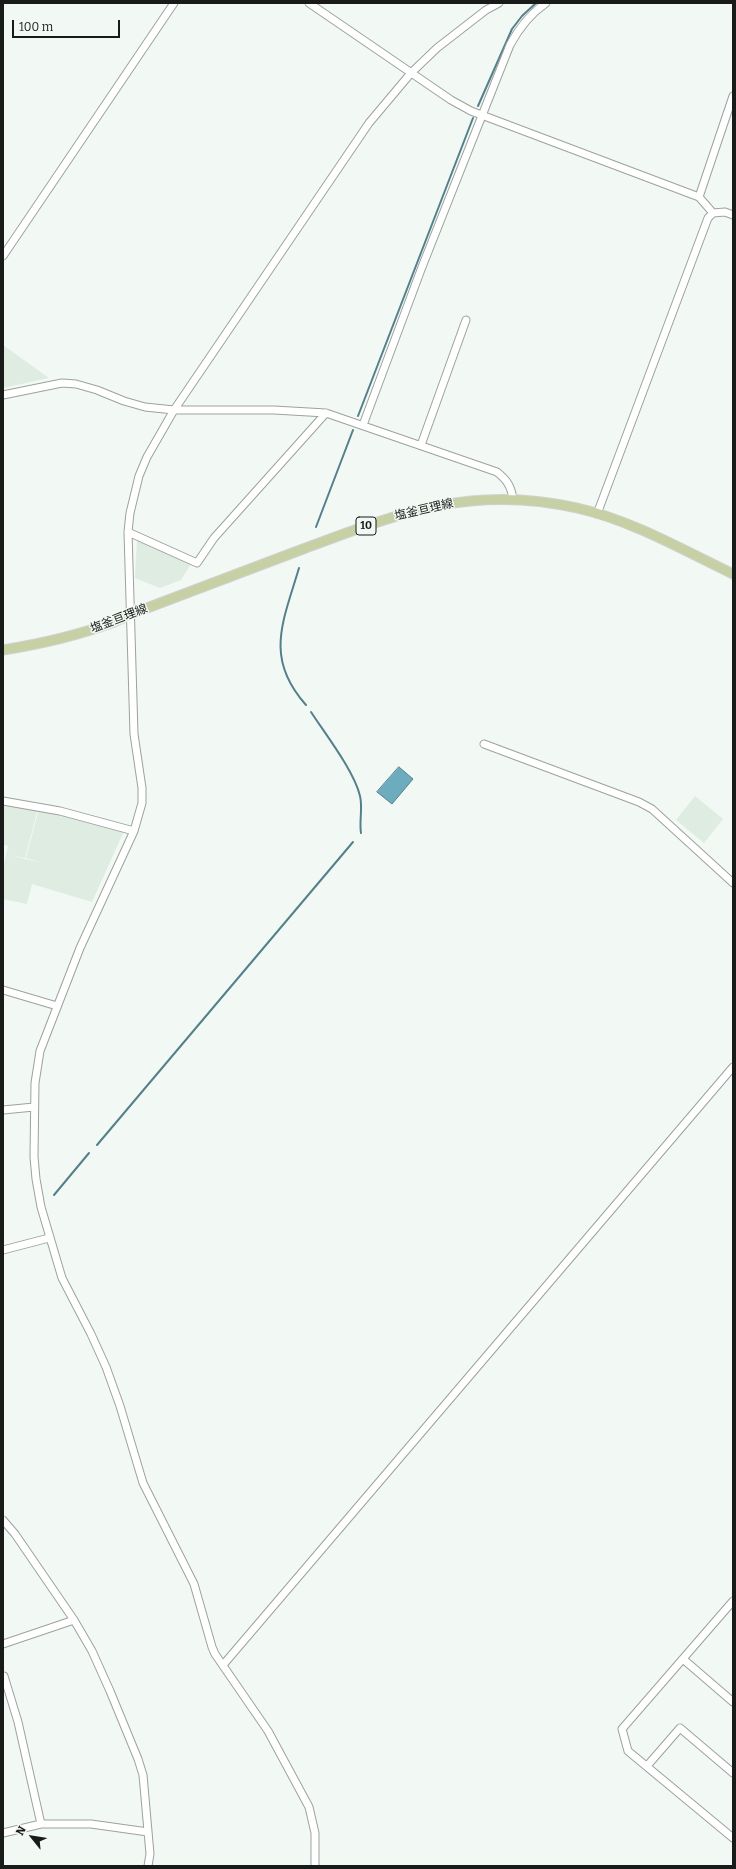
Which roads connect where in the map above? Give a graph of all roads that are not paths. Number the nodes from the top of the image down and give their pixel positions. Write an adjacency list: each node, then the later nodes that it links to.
1 (174, 3): 11 (street)
2 (309, 3): 5 (street)
3 (499, 3): 5 (street)
4 (546, 3): 7 (street)
5 (410, 73): 7 (street); 14 (street)
6 (733, 96): 8 (street)
7 (482, 115): 8 (street); 16 (street)
8 (699, 197): 9 (street)
9 (713, 213): 10 (street); 19 (street)
10 (733, 215)
11 (3, 256)
12 (466, 320): 17 (street)
13 (3, 395): 14 (street)
14 (174, 410): 15 (street); 20 (street)
15 (326, 413): 16 (street); 20 (street)
16 (363, 425): 17 (street)
17 (422, 445): 18 (street)
18 (513, 499): 19 (main road, 塩釜亘理線 / 10); 22 (main road, 塩釜亘理線 / 10)
19 (597, 514): 21 (main road, 塩釜亘理線 / 10)
20 (128, 532): 22 (street)
21 (733, 574)
22 (129, 615): 23 (main road, 塩釜亘理線 / 10); 26 (street)
23 (3, 650)
24 (484, 744): 27 (street)
25 (3, 801): 26 (street)
26 (134, 831): 29 (street)
27 (733, 883)
28 (3, 990): 29 (street)
29 (56, 1006): 31 (street)
30 (733, 1067): 40 (street)
31 (34, 1107): 32 (street); 33 (street)
32 (3, 1110)
33 (49, 1238): 34 (street); 40 (street)
34 (3, 1250)
35 (3, 1520): 37 (street)
36 (733, 1601): 39 (street)
37 (74, 1620): 38 (street); 47 (street)
38 (3, 1644)
39 (683, 1659): 42 (street); 43 (street)
40 (223, 1665): 50 (street)
41 (4, 1676): 45 (street)
42 (733, 1702)
43 (647, 1766): 44 (street); 48 (street)
44 (733, 1772)
45 (41, 1824): 46 (street); 47 (street)
46 (3, 1832)
47 (148, 1832): 49 (street)
48 (732, 1835)
49 (148, 1866)
50 (315, 1866)

